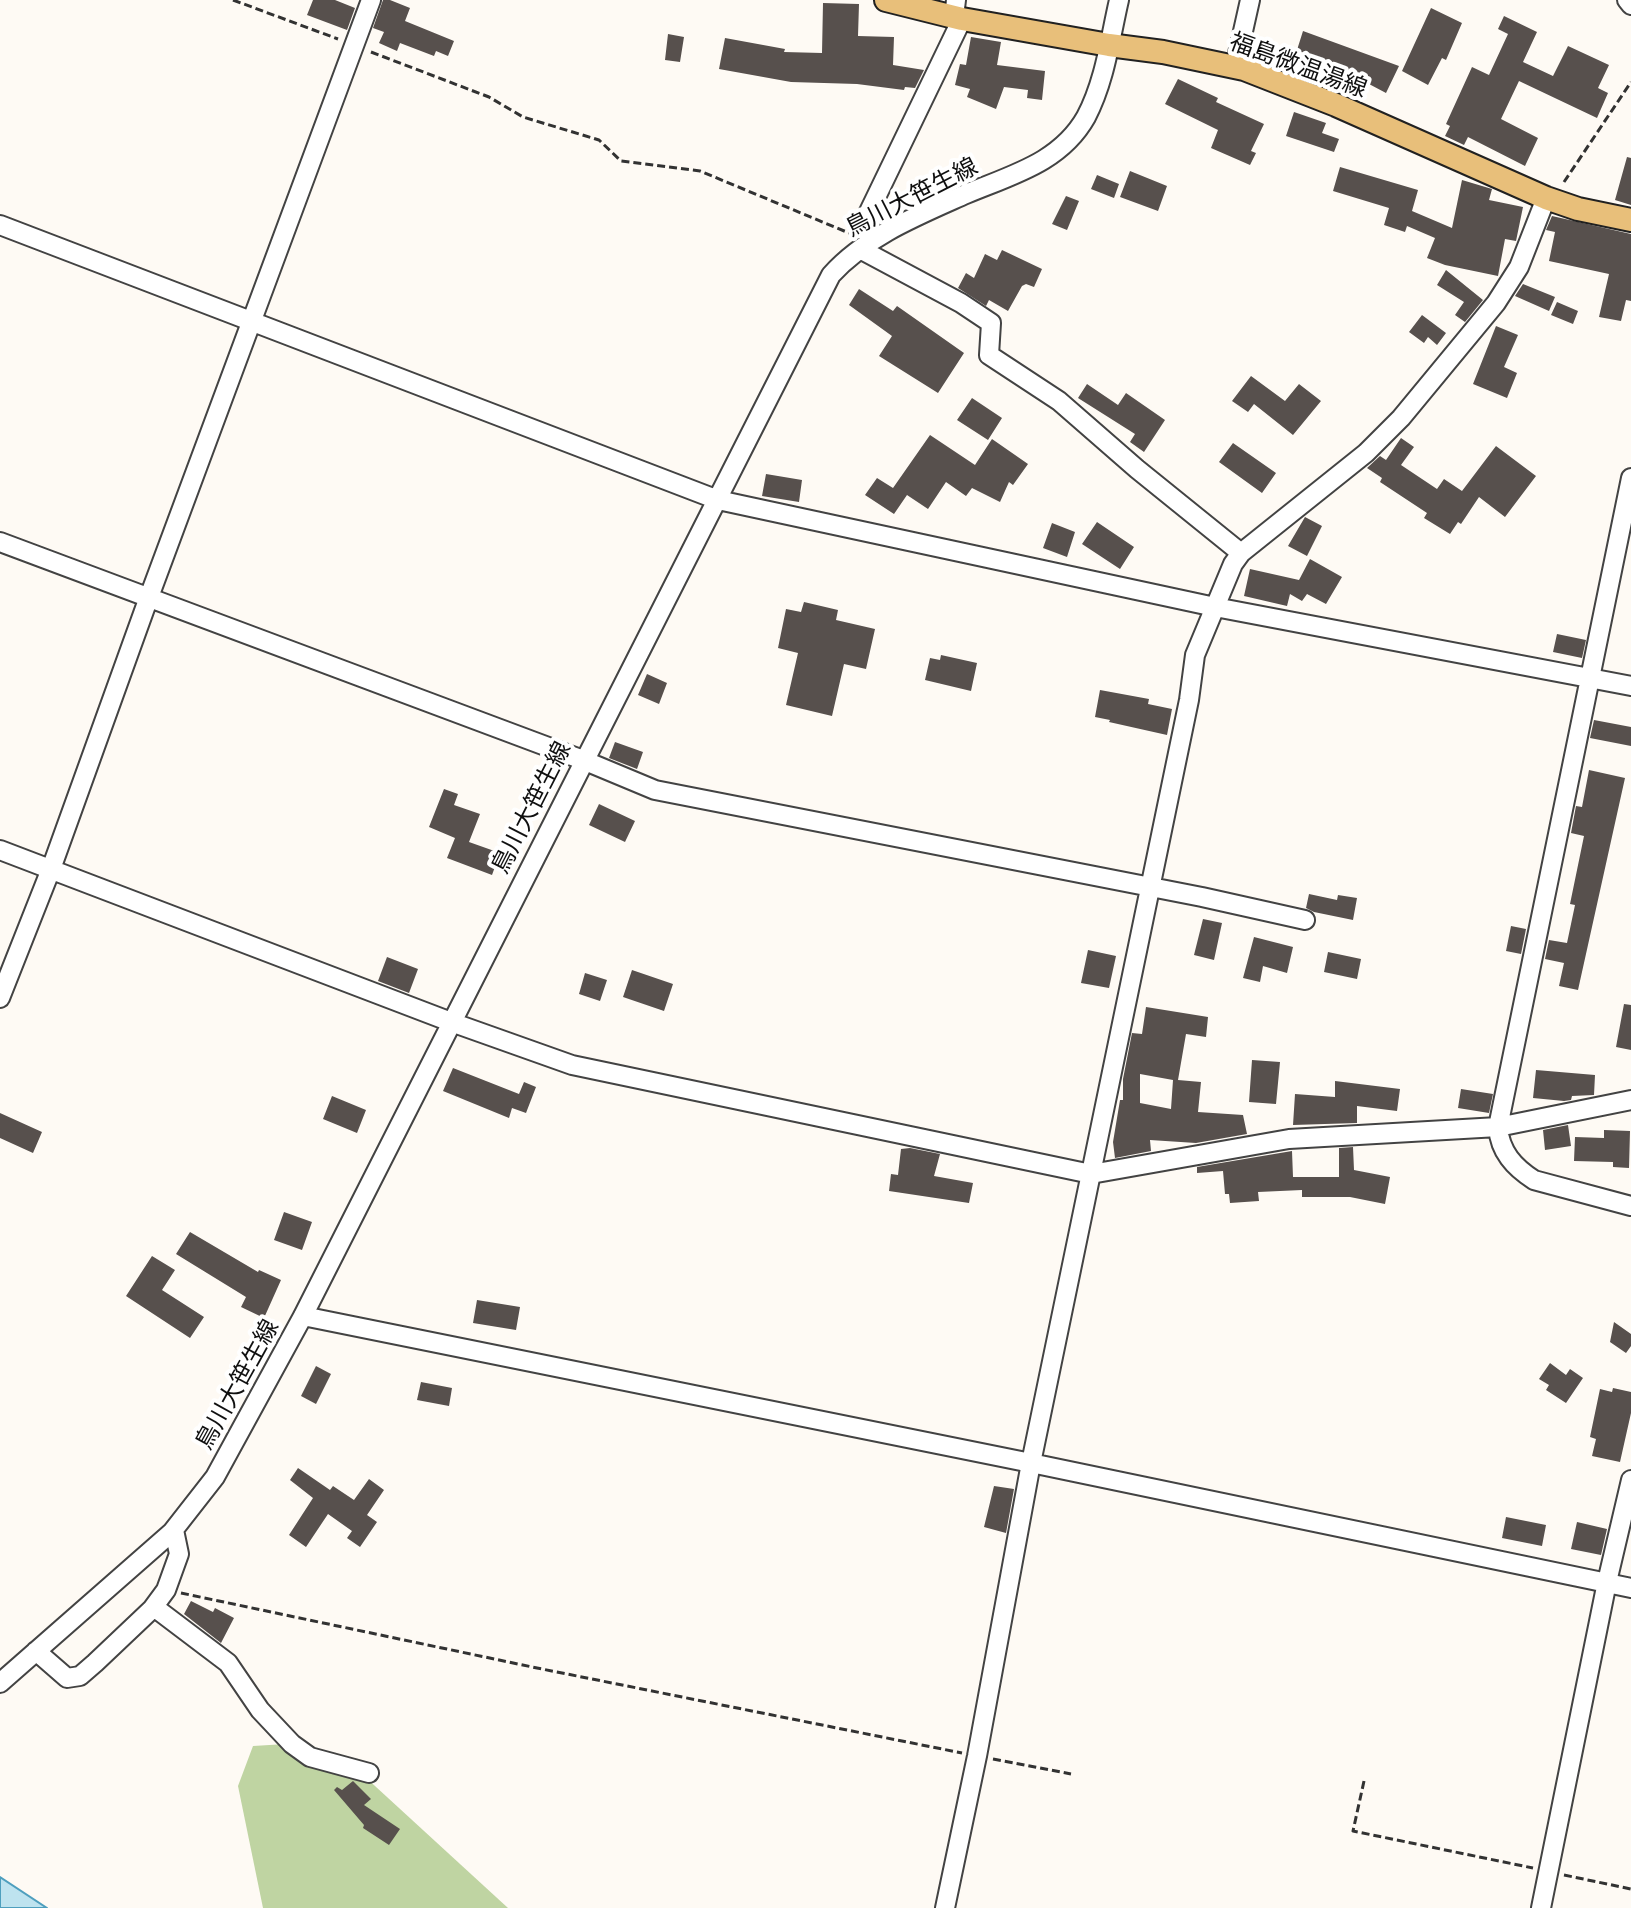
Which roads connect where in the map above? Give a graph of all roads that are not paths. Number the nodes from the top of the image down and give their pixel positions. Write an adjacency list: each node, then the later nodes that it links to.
1 (371, 0): 14 (street)
2 (886, 0): 7 (main road, 福島微温湯線)
3 (1119, 0): 8 (street, 鳥川大笹生線)
4 (1250, 0): 9 (street)
5 (1627, 0): 6 (street)
6 (1631, 5)
7 (958, 12): 8 (main road, 福島微温湯線); 13 (street)
8 (1109, 45): 9 (main road, 福島微温湯線); 13 (street, 鳥川大笹生線)
9 (1235, 67): 10 (main road, 福島微温湯線)
10 (1550, 200): 11 (main road, 福島微温湯線); 18 (street)
11 (1631, 220)
12 (0, 225): 14 (street)
13 (865, 245): 16 (street, 鳥川大笹生線); 18 (street)
14 (253, 320): 16 (street); 19 (street)
15 (1631, 478): 21 (street)
16 (718, 500): 20 (street); 23 (street, 鳥川大笹生線)
17 (0, 542): 19 (street)
18 (1241, 553): 20 (street)
19 (149, 597): 23 (street); 25 (street)
20 (1215, 607): 21 (street); 26 (street)
21 (1590, 677): 22 (street); 31 (street)
22 (1631, 686)
23 (583, 760): 26 (street); 29 (street, 鳥川大笹生線)
24 (0, 850): 25 (street)
25 (51, 869): 28 (street); 29 (street)
26 (1150, 887): 27 (street); 32 (street)
27 (1305, 920)
28 (0, 998)
29 (451, 1022): 32 (street); 34 (street, 鳥川大笹生線)
30 (1631, 1100): 31 (street)
31 (1498, 1127): 32 (street); 33 (street)
32 (1091, 1174): 35 (street)
33 (1631, 1206)
34 (303, 1316): 35 (street); 37 (street, 鳥川大笹生線)
35 (1031, 1463): 38 (street); 44 (street)
36 (1631, 1480): 38 (street)
37 (174, 1530): 40 (street); 41 (street, 鳥川大笹生線)
38 (1607, 1582): 39 (street); 45 (street)
39 (1631, 1588)
40 (154, 1607): 41 (street); 43 (street)
41 (31, 1655): 42 (street, 鳥川大笹生線)
42 (0, 1683)
43 (369, 1773)
44 (945, 1908)
45 (1541, 1908)

